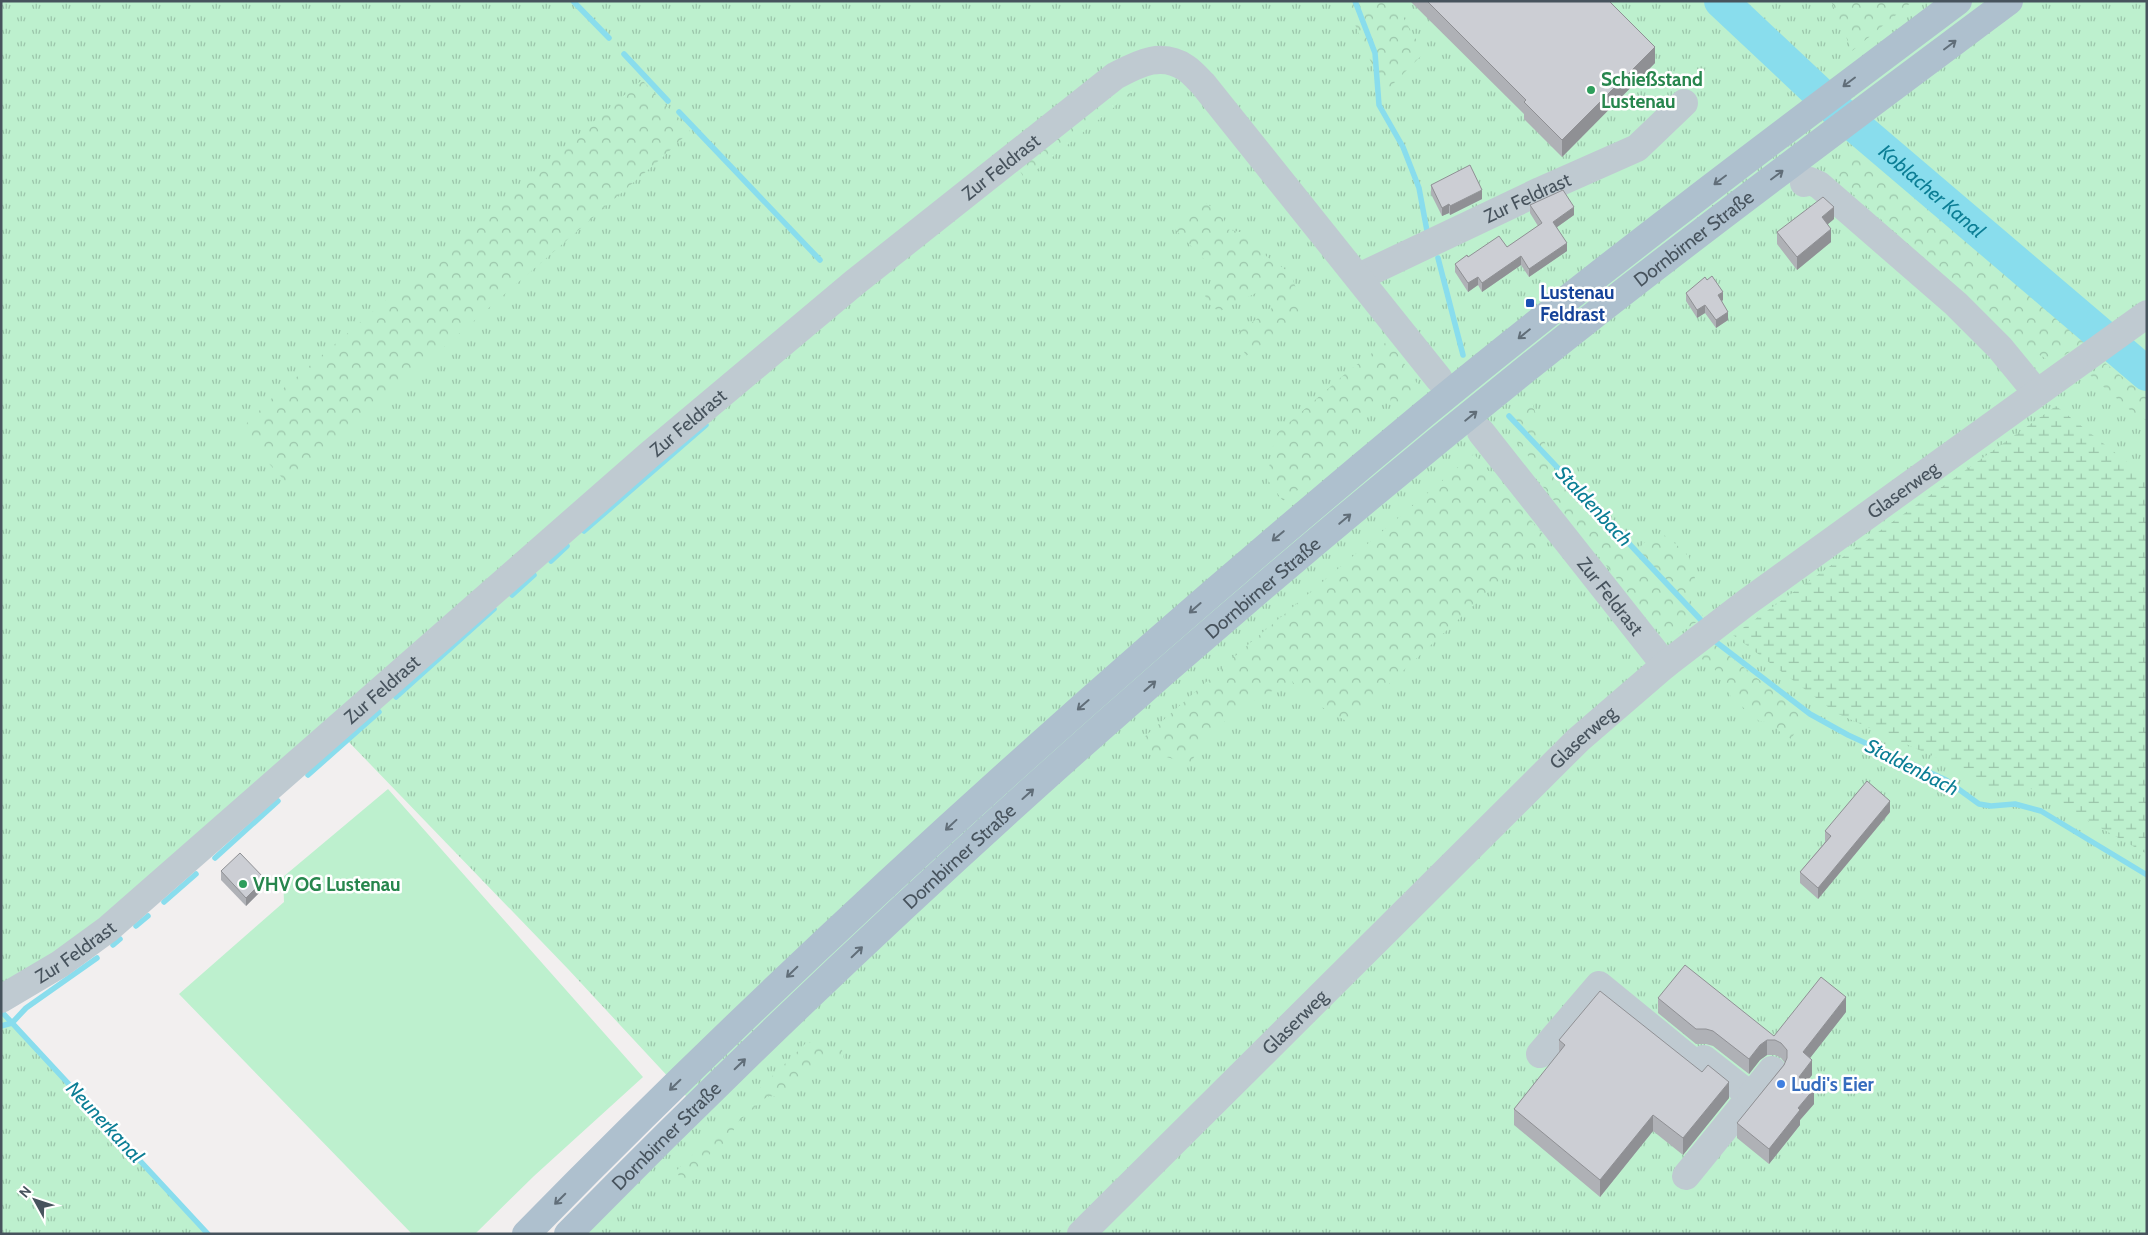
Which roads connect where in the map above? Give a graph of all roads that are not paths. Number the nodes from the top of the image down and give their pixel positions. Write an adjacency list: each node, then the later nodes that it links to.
1 (1958, 1): 16 (main road, Dornbirner Straße, one-way to 16)
2 (2009, 1): 17 (main road, Dornbirner Straße, one-way to 2)
3 (1684, 103): 5 (street, Zur Feldrast)
4 (1804, 182): 8 (street)
5 (1359, 277): 7 (street, Zur Feldrast); 11 (street, Zur Feldrast)
6 (2147, 314): 8 (street, Glaserweg)
7 (1439, 379)
8 (2038, 393): 10 (street, Glaserweg)
9 (1481, 432): 10 (street, Zur Feldrast)
10 (1665, 665): 18 (street, Glaserweg)
11 (3, 998)
12 (1540, 1054): 14 (street)
13 (1772, 1070): 14 (street)
14 (1751, 1096): 15 (street)
15 (1686, 1176)
16 (526, 1234)
17 (568, 1234)
18 (1081, 1234)

